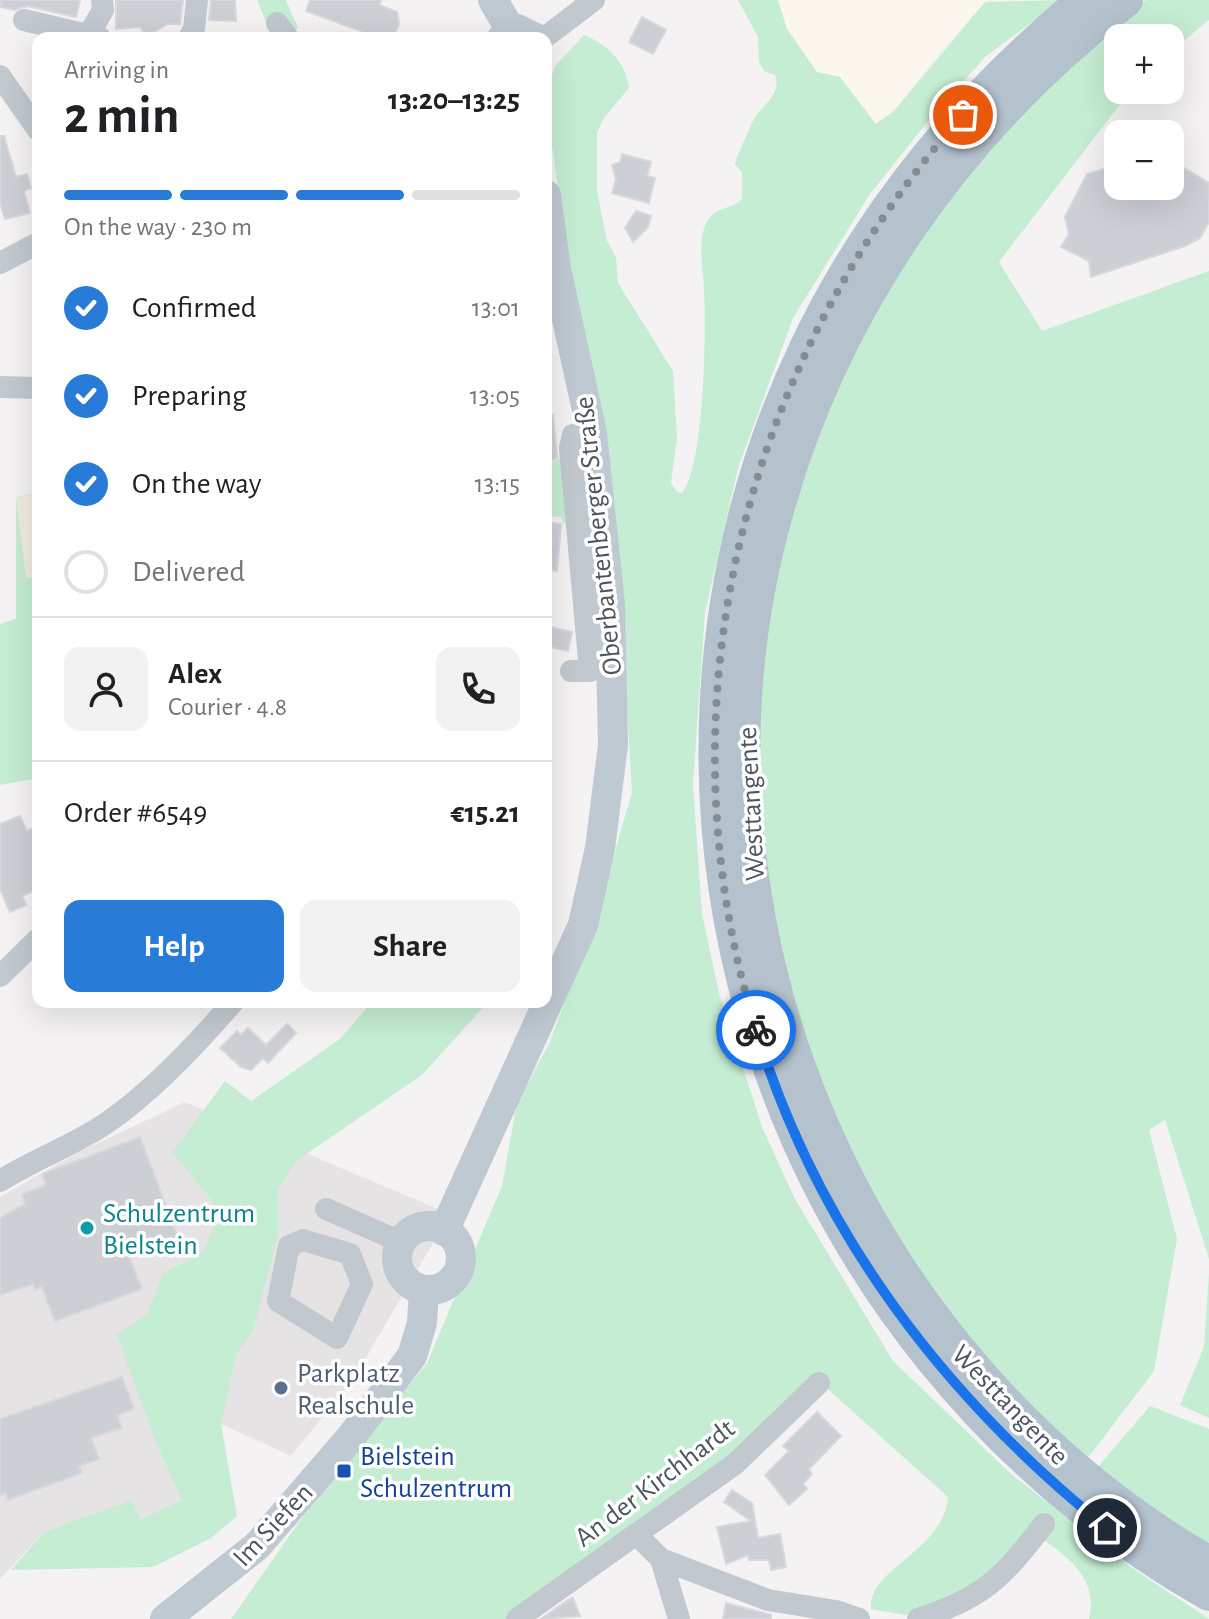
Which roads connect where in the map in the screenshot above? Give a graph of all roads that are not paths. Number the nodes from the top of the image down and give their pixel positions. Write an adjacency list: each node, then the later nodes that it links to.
1 (102, 0): 8 (street)
2 (197, 0): 9 (street)
3 (594, 0): 10 (street)
4 (1084, 0): 36 (main road, Westtangente)
5 (1126, 0): 35 (main road, Westtangente)
6 (24, 20): 7 (street)
7 (76, 32)
8 (95, 32)
9 (192, 32)
10 (552, 32)
11 (3, 88): 12 (street)
12 (32, 123)
13 (552, 239): 18 (main road, Oberbantenberger Straße)
14 (32, 246): 15 (street)
15 (0, 263)
16 (0, 387): 17 (street)
17 (32, 388)
18 (592, 433): 19 (street); 22 (main road, Oberbantenberger Straße)
19 (571, 671)
20 (32, 945): 21 (street)
21 (0, 976)
22 (552, 993)
23 (227, 1008): 25 (street)
24 (545, 1008): 27 (main road, Oberbantenberger Straße)
25 (0, 1181)
26 (326, 1209): 28 (street)
27 (444, 1231): 28 (main road); 30 (main road)
28 (401, 1242): 30 (main road)
29 (350, 1254): 29 (street)
30 (424, 1290): 38 (main road, Im Siefen)
31 (819, 1383): 33 (street, An der Kirchhardt)
32 (1044, 1524): 42 (street)
33 (637, 1535): 34 (street); 39 (street, An der Kirchhardt)
34 (661, 1559): 37 (street); 40 (street)
35 (1209, 1563)
36 (1209, 1594)
37 (770, 1610): 41 (street)
38 (165, 1619)
39 (517, 1619)
40 (679, 1619)
41 (859, 1619)
42 (918, 1619)

